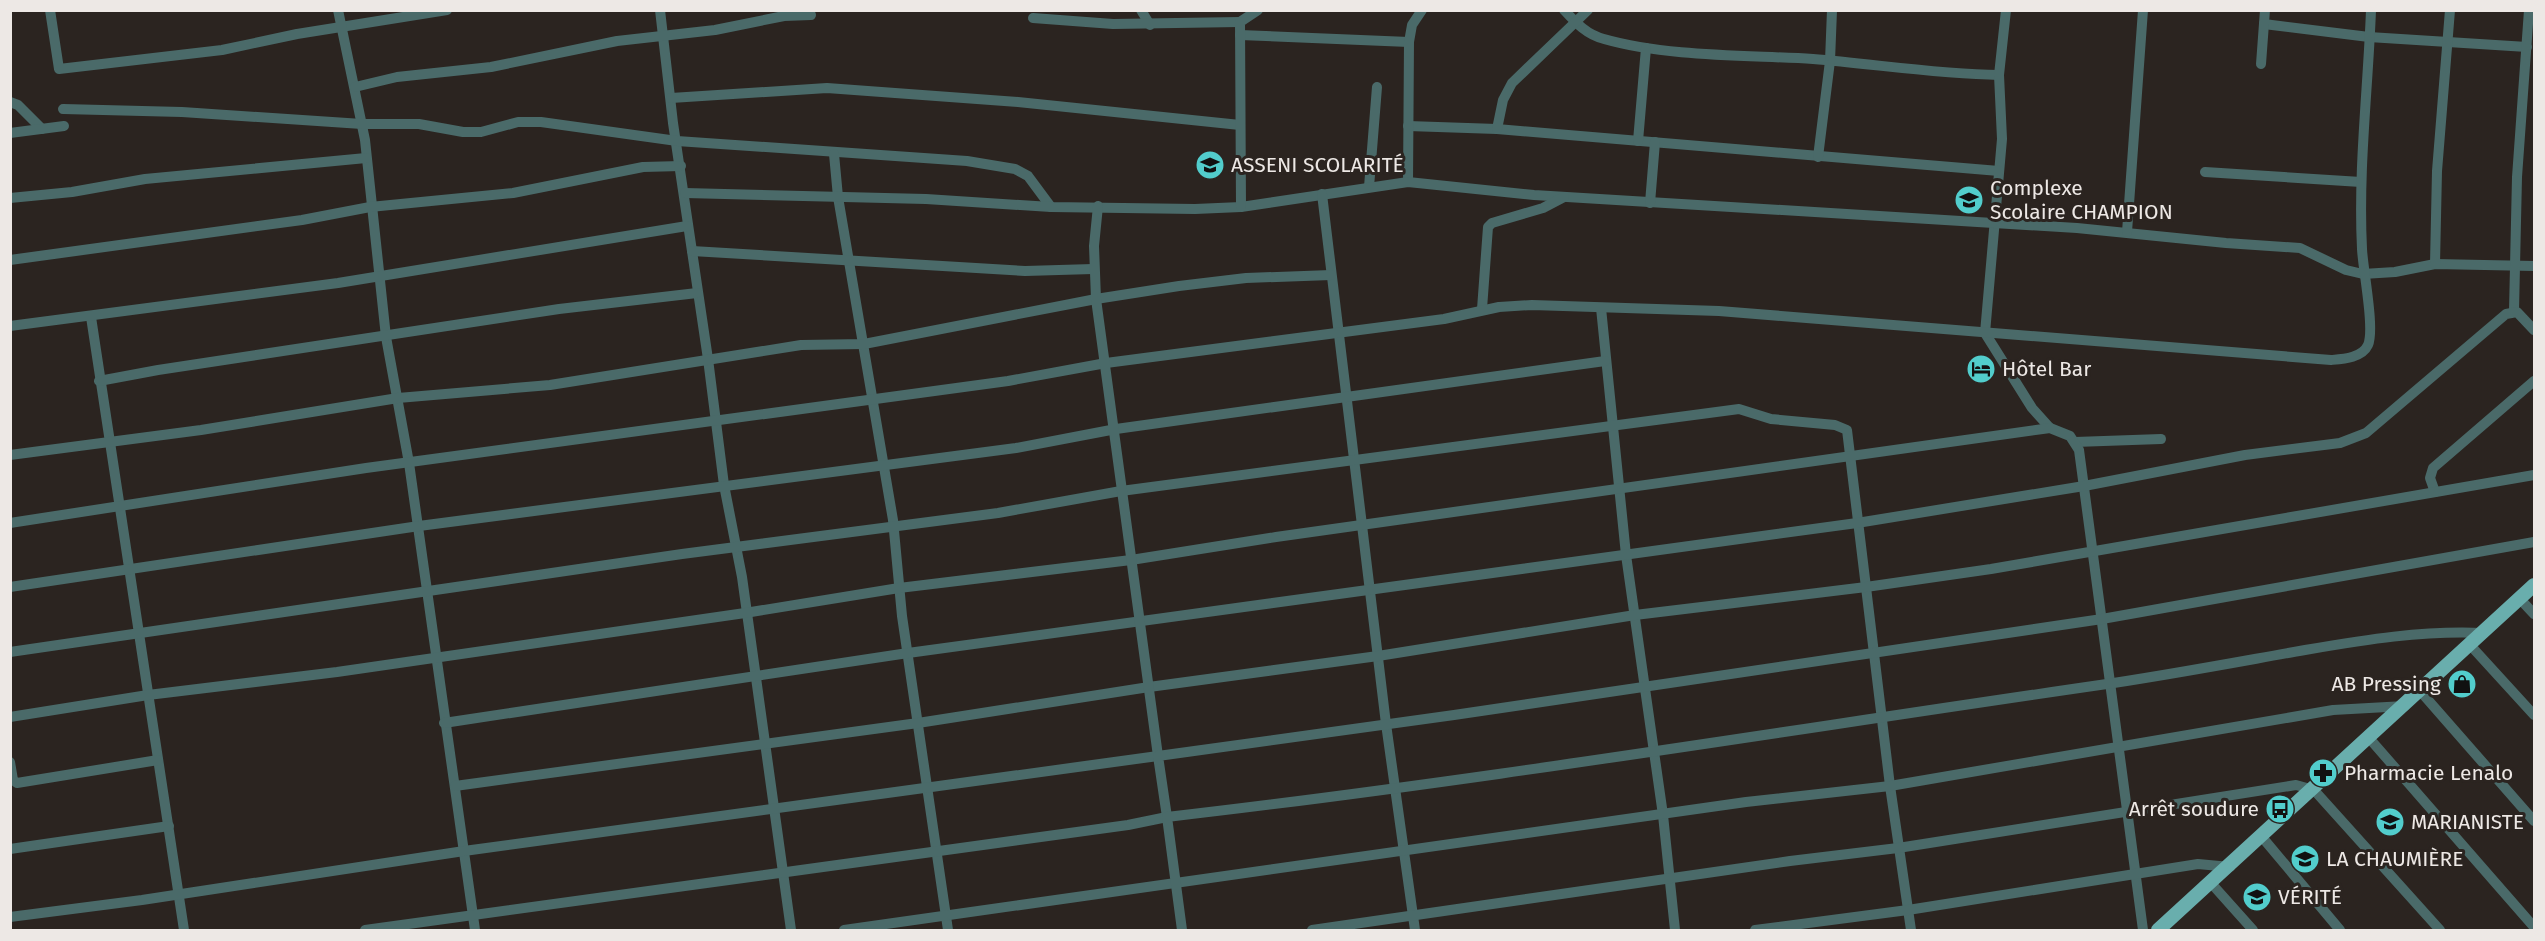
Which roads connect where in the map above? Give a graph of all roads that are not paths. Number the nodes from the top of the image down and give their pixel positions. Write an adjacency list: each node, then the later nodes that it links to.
1 (50, 10): 23 (street)
2 (338, 10): 23 (street)
3 (447, 10): 23 (street)
4 (660, 10): 24 (street)
5 (1141, 10): 22 (street)
6 (1258, 10): 19 (street)
7 (1422, 10): 27 (street)
8 (1564, 10): 20 (street)
9 (1588, 10): 20 (street)
10 (1832, 10): 31 (street)
11 (2006, 10): 33 (street)
12 (2143, 10): 70 (street)
13 (2265, 10): 21 (street)
14 (2371, 10): 26 (street)
15 (2450, 10): 28 (street)
16 (2529, 10): 29 (street)
17 (811, 15): 24 (street)
18 (1033, 18): 22 (street)
19 (1240, 22): 22 (street); 25 (street)
20 (1576, 24): 30 (street); 44 (street)
21 (2264, 24): 26 (street); 32 (street)
22 (1150, 25)
23 (342, 27): 34 (street)
24 (663, 35): 34 (street); 36 (street)
25 (1240, 35): 27 (street); 40 (street)
26 (2369, 37): 28 (street); 56 (street)
27 (1409, 42): 42 (street)
28 (2449, 43): 29 (street); 74 (street)
29 (2527, 47): 75 (street)
30 (1646, 48): 31 (street); 47 (street)
31 (1830, 61): 33 (street); 50 (street)
32 (2261, 64)
33 (1999, 75): 53 (street)
34 (355, 87): 39 (street)
35 (1377, 87): 57 (street)
36 (671, 98): 40 (street); 46 (street)
37 (10, 102): 43 (street)
38 (63, 109): 39 (street)
39 (362, 124): 46 (street); 51 (street)
40 (1240, 125): 67 (street)
41 (64, 126): 43 (street)
42 (1408, 126): 44 (street); 55 (street)
43 (42, 129): 45 (street)
44 (1497, 129): 47 (street)
45 (10, 133)
46 (677, 141): 49 (street); 52 (street)
47 (1638, 141): 48 (street)
48 (1655, 142): 50 (street); 63 (street)
49 (834, 154): 60 (street); 66 (street)
50 (1818, 157): 53 (street)
51 (366, 158): 62 (street); 65 (street)
52 (681, 166): 58 (street); 65 (street)
53 (1999, 171): 68 (street)
54 (2205, 172): 56 (street)
55 (1408, 182): 57 (street); 61 (street)
56 (2361, 182): 79 (street)
57 (1370, 187): 59 (street)
58 (685, 192): 60 (street); 69 (street)
59 (1322, 194): 67 (street); 80 (street)
60 (838, 197): 66 (street); 72 (street)
61 (1564, 197): 63 (street); 84 (street)
62 (10, 198)
63 (1650, 203): 68 (street)
64 (1098, 206): 66 (street); 67 (street); 77 (street)
65 (370, 207): 73 (street); 78 (street)
66 (1050, 207)
67 (1241, 207)
68 (1994, 225): 70 (street); 89 (street)
69 (687, 226): 71 (street); 78 (street)
70 (2127, 232): 79 (street)
71 (692, 251): 72 (street); 81 (street)
72 (849, 259): 77 (street); 92 (street)
73 (10, 260)
74 (2435, 264): 75 (street); 79 (street)
75 (2513, 265): 76 (street); 85 (street)
76 (2535, 266)
77 (1094, 269): 82 (street)
78 (381, 274): 86 (street); 91 (street)
79 (2363, 274): 89 (street)
80 (1331, 275): 82 (street); 90 (street)
81 (697, 293): 91 (street); 93 (street)
82 (1096, 299): 92 (street); 95 (street)
83 (1601, 308): 84 (street); 89 (street); 94 (street)
84 (1482, 309): 90 (street)
85 (2514, 311): 88 (street); 115 (street)
86 (91, 317): 87 (street); 96 (street)
87 (10, 326)
88 (2535, 330)
89 (1985, 333): 103 (street)
90 (1338, 334): 95 (street); 98 (street)
91 (386, 337): 96 (street); 99 (street)
92 (864, 344): 93 (street); 100 (street)
93 (708, 358): 99 (street); 101 (street)
94 (1605, 361): 98 (street); 102 (street)
95 (1106, 363): 100 (street); 104 (street)
96 (99, 381): 106 (street)
97 (2535, 381): 118 (street)
98 (1345, 396): 104 (street); 110 (street)
99 (398, 398): 106 (street); 111 (street)
100 (873, 398): 101 (street); 112 (street)
101 (717, 419): 111 (street); 114 (street)
102 (1613, 425): 109 (street); 110 (street); 116 (street)
103 (2050, 428): 107 (street); 109 (street)
104 (1116, 429): 112 (street); 117 (street)
105 (2161, 439): 107 (street)
106 (109, 441): 108 (street); 119 (street)
107 (2075, 442): 115 (street)
108 (10, 455)
109 (1850, 456): 116 (street); 121 (street)
110 (1354, 462): 117 (street); 122 (street)
111 (409, 463): 119 (street); 123 (street)
112 (884, 464): 114 (street); 124 (street)
113 (2535, 475): 118 (street)
114 (724, 485): 123 (street); 126 (street)
115 (2084, 486): 121 (street); 127 (street)
116 (1618, 489): 122 (street); 128 (street)
117 (1121, 491): 124 (street); 129 (street)
118 (2435, 492): 127 (street)
119 (119, 507): 120 (street); 130 (street)
120 (10, 523)
121 (1857, 523): 128 (street); 133 (street)
122 (1362, 525): 129 (street); 135 (street)
123 (419, 526): 130 (street); 136 (street)
124 (893, 528): 126 (street); 134 (street)
125 (2535, 543): 141 (street)
126 (735, 547): 136 (street); 138 (street)
127 (2093, 551): 133 (street); 141 (street)
128 (1626, 555): 135 (street); 140 (street)
129 (1131, 560): 134 (street); 142 (street)
130 (131, 569): 132 (street); 144 (street)
131 (2535, 585): 137 (main road)
132 (10, 587)
133 (1866, 587): 140 (street); 148 (street)
134 (899, 588): 138 (street); 147 (street)
135 (1370, 588): 142 (street); 150 (street)
136 (426, 591): 144 (street); 149 (street)
137 (2520, 599): 139 (street); 143 (main road)
138 (745, 613): 149 (street); 151 (street)
139 (2535, 614)
140 (1635, 615): 150 (street); 153 (street)
141 (2102, 619): 148 (street); 152 (street)
142 (1140, 622): 147 (street); 154 (street)
143 (2484, 633): 145 (main road); 152 (street)
144 (140, 634): 146 (street); 156 (street)
145 (2471, 646): 155 (main road); 158 (street)
146 (10, 652)
147 (908, 653): 151 (street); 162 (street)
148 (1876, 653): 153 (street); 160 (street)
149 (437, 656): 156 (street); 161 (street)
150 (1378, 656): 154 (street); 163 (street)
151 (755, 676): 161 (street); 165 (street)
152 (2109, 684): 160 (street); 166 (street)
153 (1643, 685): 163 (street); 167 (street)
154 (1149, 687): 162 (street); 168 (street)
155 (2421, 692): 157 (main road); 180 (street)
156 (148, 695): 159 (street); 169 (street)
157 (2405, 706): 164 (main road); 166 (street)
158 (2535, 715)
159 (10, 717)
160 (1882, 719): 167 (street); 172 (street)
161 (444, 723): 171 (street)
162 (918, 723): 165 (street); 174 (street)
163 (1386, 724): 168 (street); 173 (street)
164 (2370, 738): 175 (main road); 200 (street)
165 (764, 743): 171 (street); 176 (street)
166 (2118, 749): 172 (street); 177 (street)
167 (1653, 751): 173 (street); 178 (street)
168 (1158, 756): 174 (street); 179 (street)
169 (158, 760): 170 (street); 181 (street)
170 (10, 762)
171 (455, 786): 185 (street)
172 (1890, 786): 178 (street); 183 (street)
173 (1394, 787): 179 (street); 187 (street)
174 (927, 788): 176 (street); 186 (street)
175 (2314, 790): 177 (street); 182 (main road); 217 (street)
176 (774, 809): 185 (street); 189 (street)
177 (2128, 810): 183 (street); 190 (street)
178 (1663, 815): 187 (street); 191 (street)
179 (1167, 817): 186 (street); 192 (street)
180 (2535, 821)
181 (169, 826): 184 (street); 194 (street)
182 (2262, 837): 188 (main road); 216 (street)
183 (1898, 848): 191 (street); 195 (street)
184 (10, 849)
185 (464, 850): 194 (street); 197 (street)
186 (936, 851): 189 (street); 198 (street)
187 (1404, 852): 192 (street); 199 (street)
188 (2230, 867): 190 (street); 193 (main road)
189 (784, 874): 197 (street); 204 (street)
190 (2136, 874): 195 (street); 213 (street)
191 (1670, 879): 199 (street); 210 (street)
192 (1176, 883): 198 (street); 207 (street)
193 (2211, 883): 214 (main road); 215 (street)
194 (179, 893): 196 (street); 201 (street)
195 (1908, 910): 211 (street); 212 (street)
196 (10, 916)
197 (473, 916): 202 (street); 203 (street)
198 (946, 916): 205 (street); 206 (street)
199 (1413, 916): 208 (street); 209 (street)
200 (2535, 927)
201 (184, 930)
202 (365, 930)
203 (475, 930)
204 (791, 930)
205 (844, 930)
206 (948, 930)
207 (1182, 930)
208 (1312, 930)
209 (1415, 930)
210 (1675, 930)
211 (1755, 930)
212 (1911, 930)
213 (2143, 930)
214 (2158, 930)
215 (2253, 930)
216 (2340, 930)
217 (2440, 930)

